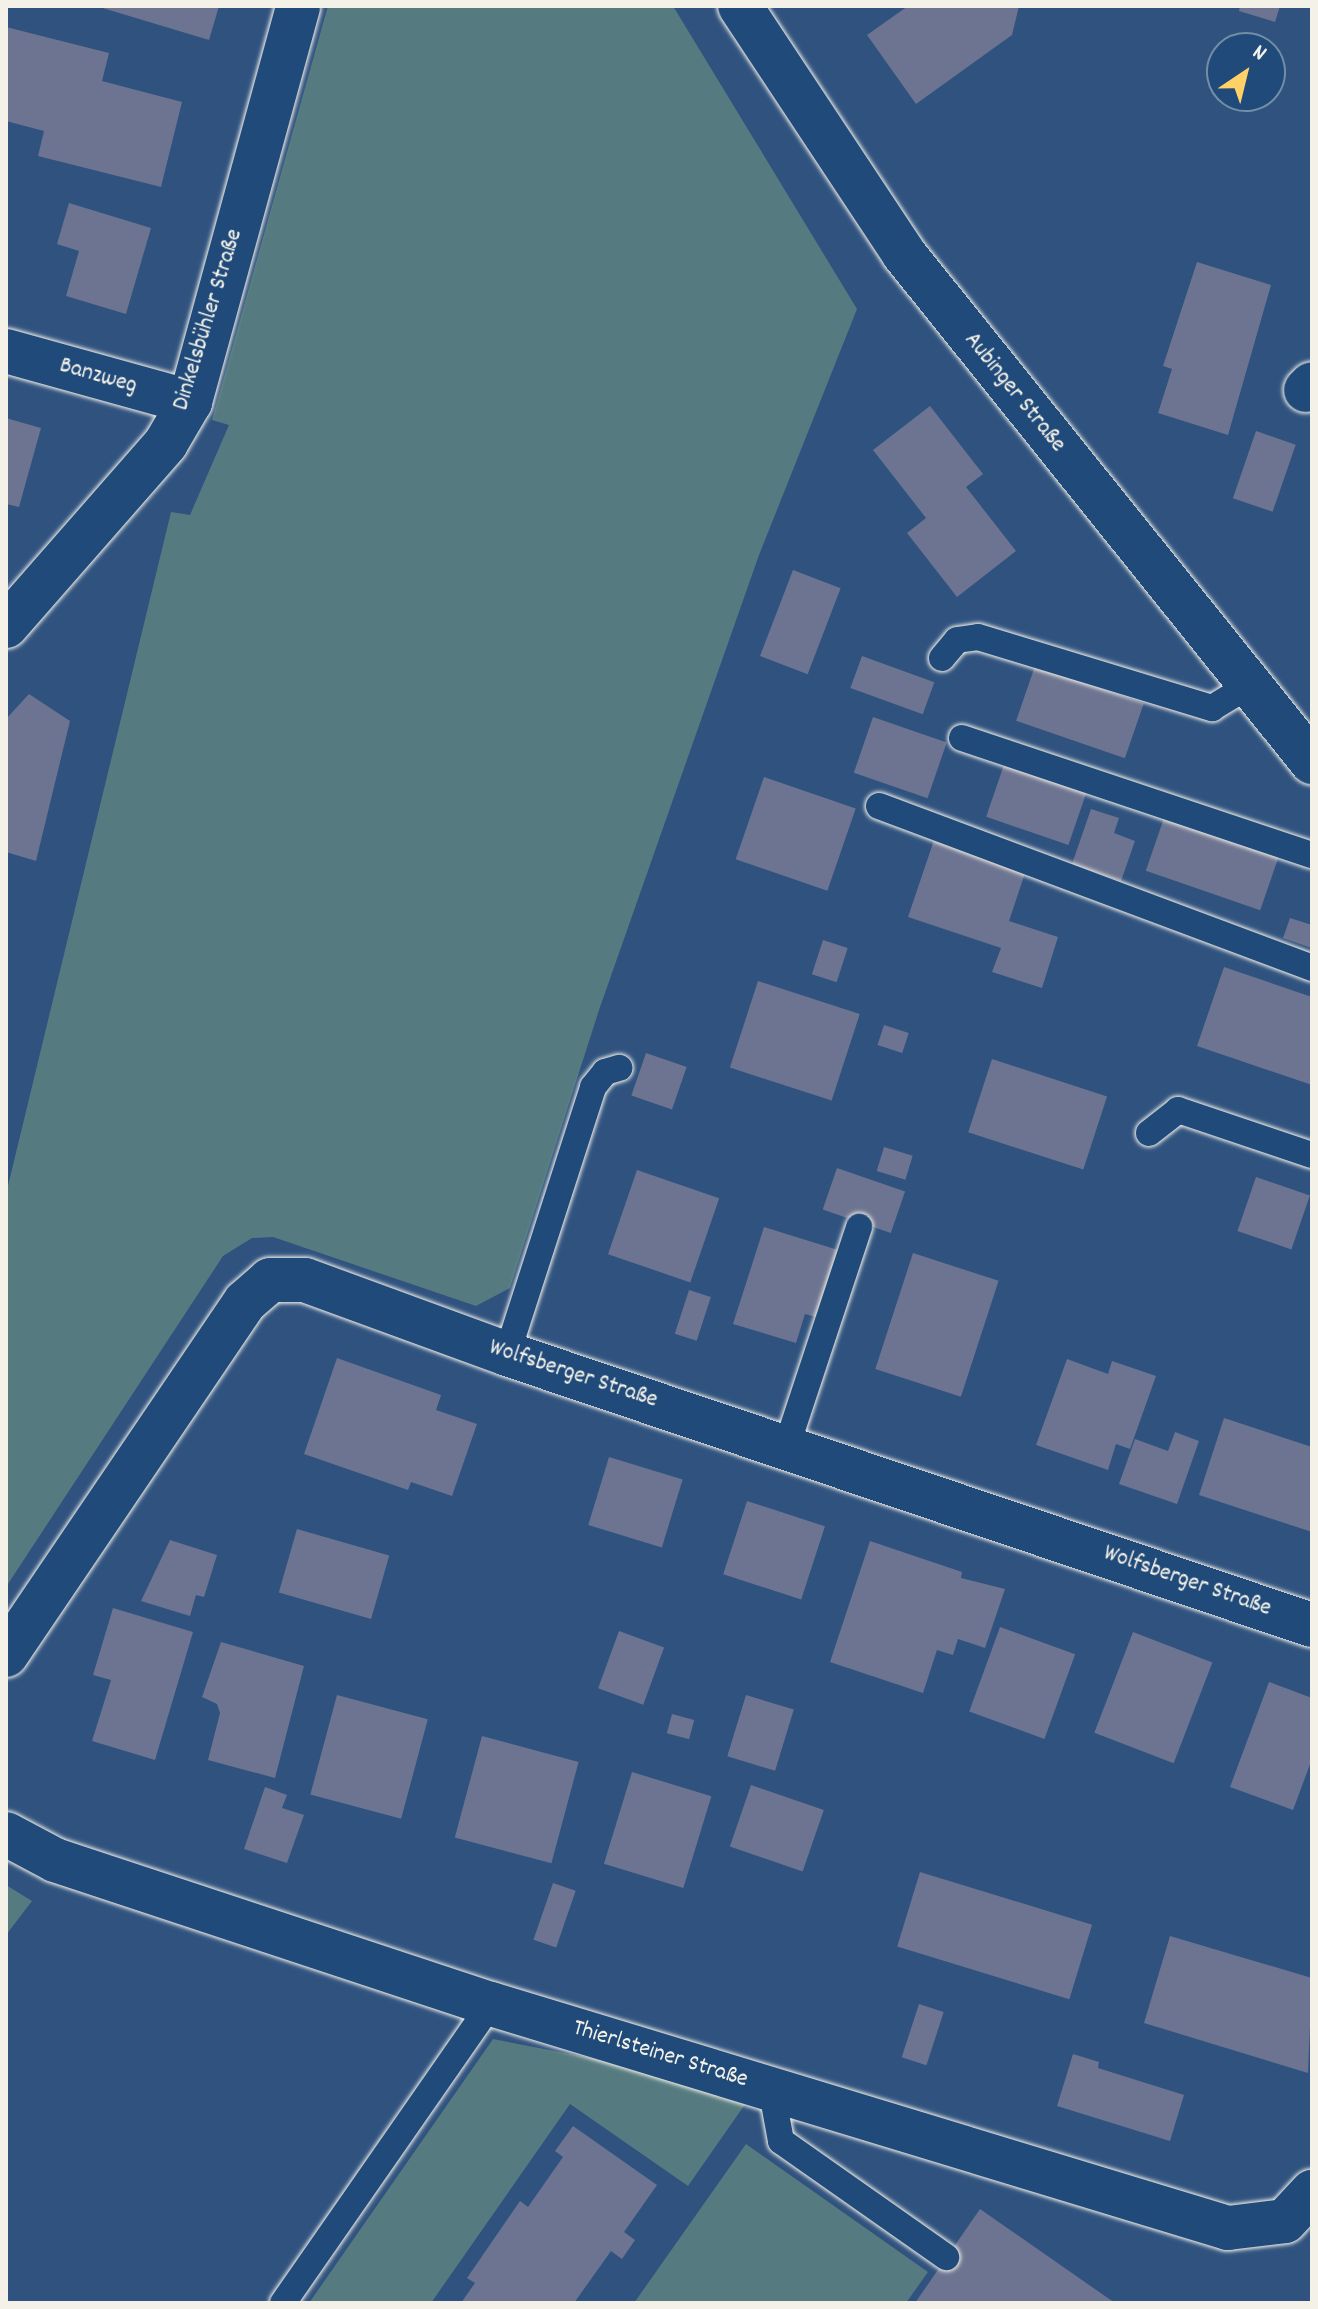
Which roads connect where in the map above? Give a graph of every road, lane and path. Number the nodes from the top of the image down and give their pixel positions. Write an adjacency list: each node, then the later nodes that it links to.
1 (298, 6): 4 (street, Dinkelsbühler Straße)
2 (740, 6): 7 (street, Aubinger Straße)
3 (6, 351): 4 (street, Banzweg)
4 (190, 402): 5 (street, Dinkelsbühler Straße)
5 (6, 626)
6 (942, 658): 7 (lane)
7 (1250, 685): 9 (street, Aubinger Straße)
8 (962, 738): 11 (lane)
9 (1312, 762)
10 (879, 806): 12 (lane)
11 (1312, 855)
12 (1312, 968)
13 (619, 1068): 17 (lane)
14 (1149, 1133): 15 (lane)
15 (1312, 1155)
16 (859, 1227): 18 (lane)
17 (507, 1354): 18 (street, Wolfsberger Straße); 20 (street, Wolfsberger Straße)
18 (787, 1445): 19 (street, Wolfsberger Straße)
19 (1312, 1625)
20 (6, 1655)
21 (6, 1834): 22 (street, Thierlsteiner Straße)
22 (491, 2004): 23 (street, Thierlsteiner Straße); 26 (lane)
23 (771, 2087): 24 (street, Thierlsteiner Straße); 25 (lane)
24 (1312, 2192)
25 (946, 2257)
26 (283, 2303)

